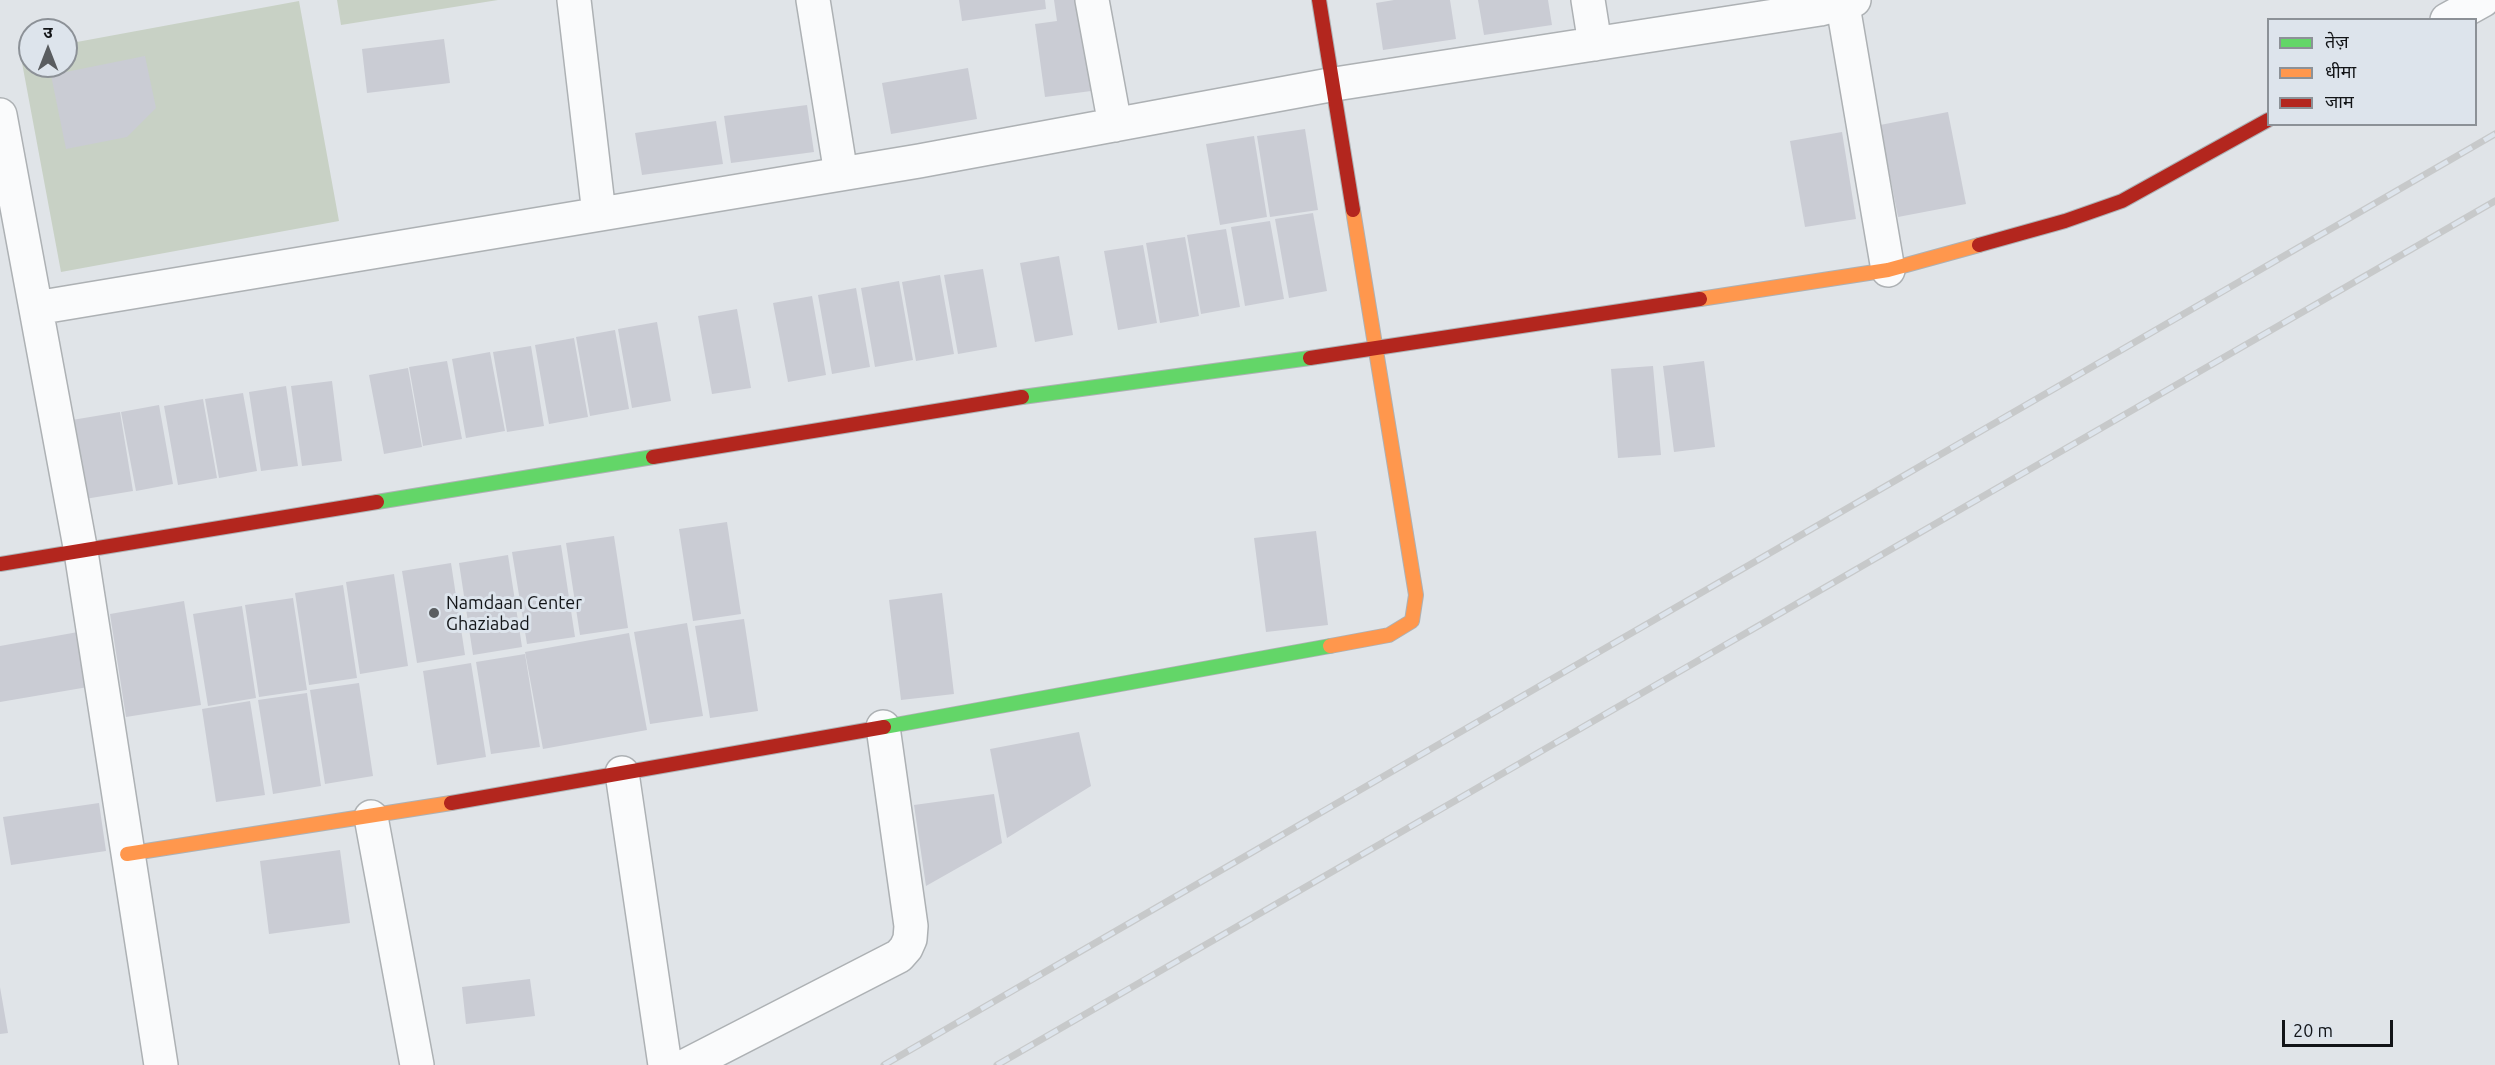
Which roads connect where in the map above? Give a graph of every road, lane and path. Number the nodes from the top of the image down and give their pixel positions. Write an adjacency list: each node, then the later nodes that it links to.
1 (574, 0): 15 (street)
2 (813, 0): 14 (street)
3 (1092, 0): 13 (street)
4 (1319, 0): 10 (street)
5 (1588, 0): 9 (street)
6 (2483, 0): 8 (street)
7 (1846, 1): 9 (street); 16 (street)
8 (2451, 18)
9 (1595, 44): 10 (street)
10 (1335, 84): 13 (street); 18 (street)
11 (0, 115): 17 (street)
12 (2267, 121): 16 (street)
13 (1115, 125): 14 (street)
14 (841, 174): 15 (street)
15 (599, 214): 17 (street)
16 (1888, 270): 18 (street)
17 (36, 308): 19 (street)
18 (1376, 349): 19 (street); 21 (street)
19 (81, 552): 20 (street); 24 (street)
20 (0, 564)
21 (883, 727): 22 (street); 28 (street)
22 (622, 773): 23 (street); 27 (street)
23 (371, 817): 24 (street); 26 (street)
24 (128, 854): 25 (street)
25 (162, 1065)
26 (417, 1065)
27 (665, 1065)
28 (687, 1065)

